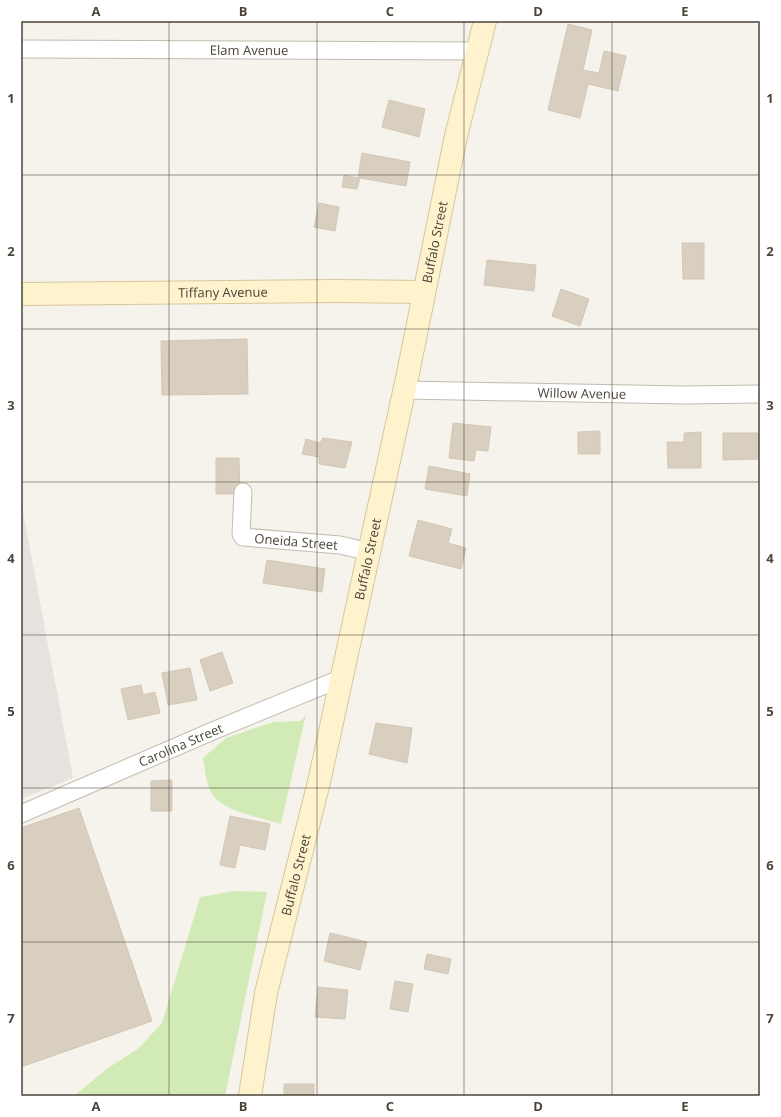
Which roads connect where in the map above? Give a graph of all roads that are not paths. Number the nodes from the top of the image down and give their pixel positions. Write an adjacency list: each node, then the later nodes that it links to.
1 (485, 21): 3 (street, Buffalo Street)
2 (21, 49): 3 (street, Elam Avenue)
3 (478, 51): 4 (street, Buffalo Street)
4 (424, 292): 5 (street, Tiffany Avenue); 6 (street, Buffalo Street)
5 (21, 294)
6 (405, 390): 7 (street, Willow Avenue); 9 (street, Buffalo Street)
7 (760, 394)
8 (243, 492): 9 (street, Oneida Street)
9 (370, 552): 10 (street, Buffalo Street)
10 (342, 678): 11 (street, Carolina Street); 12 (street, Buffalo Street)
11 (21, 814)
12 (250, 1096)

